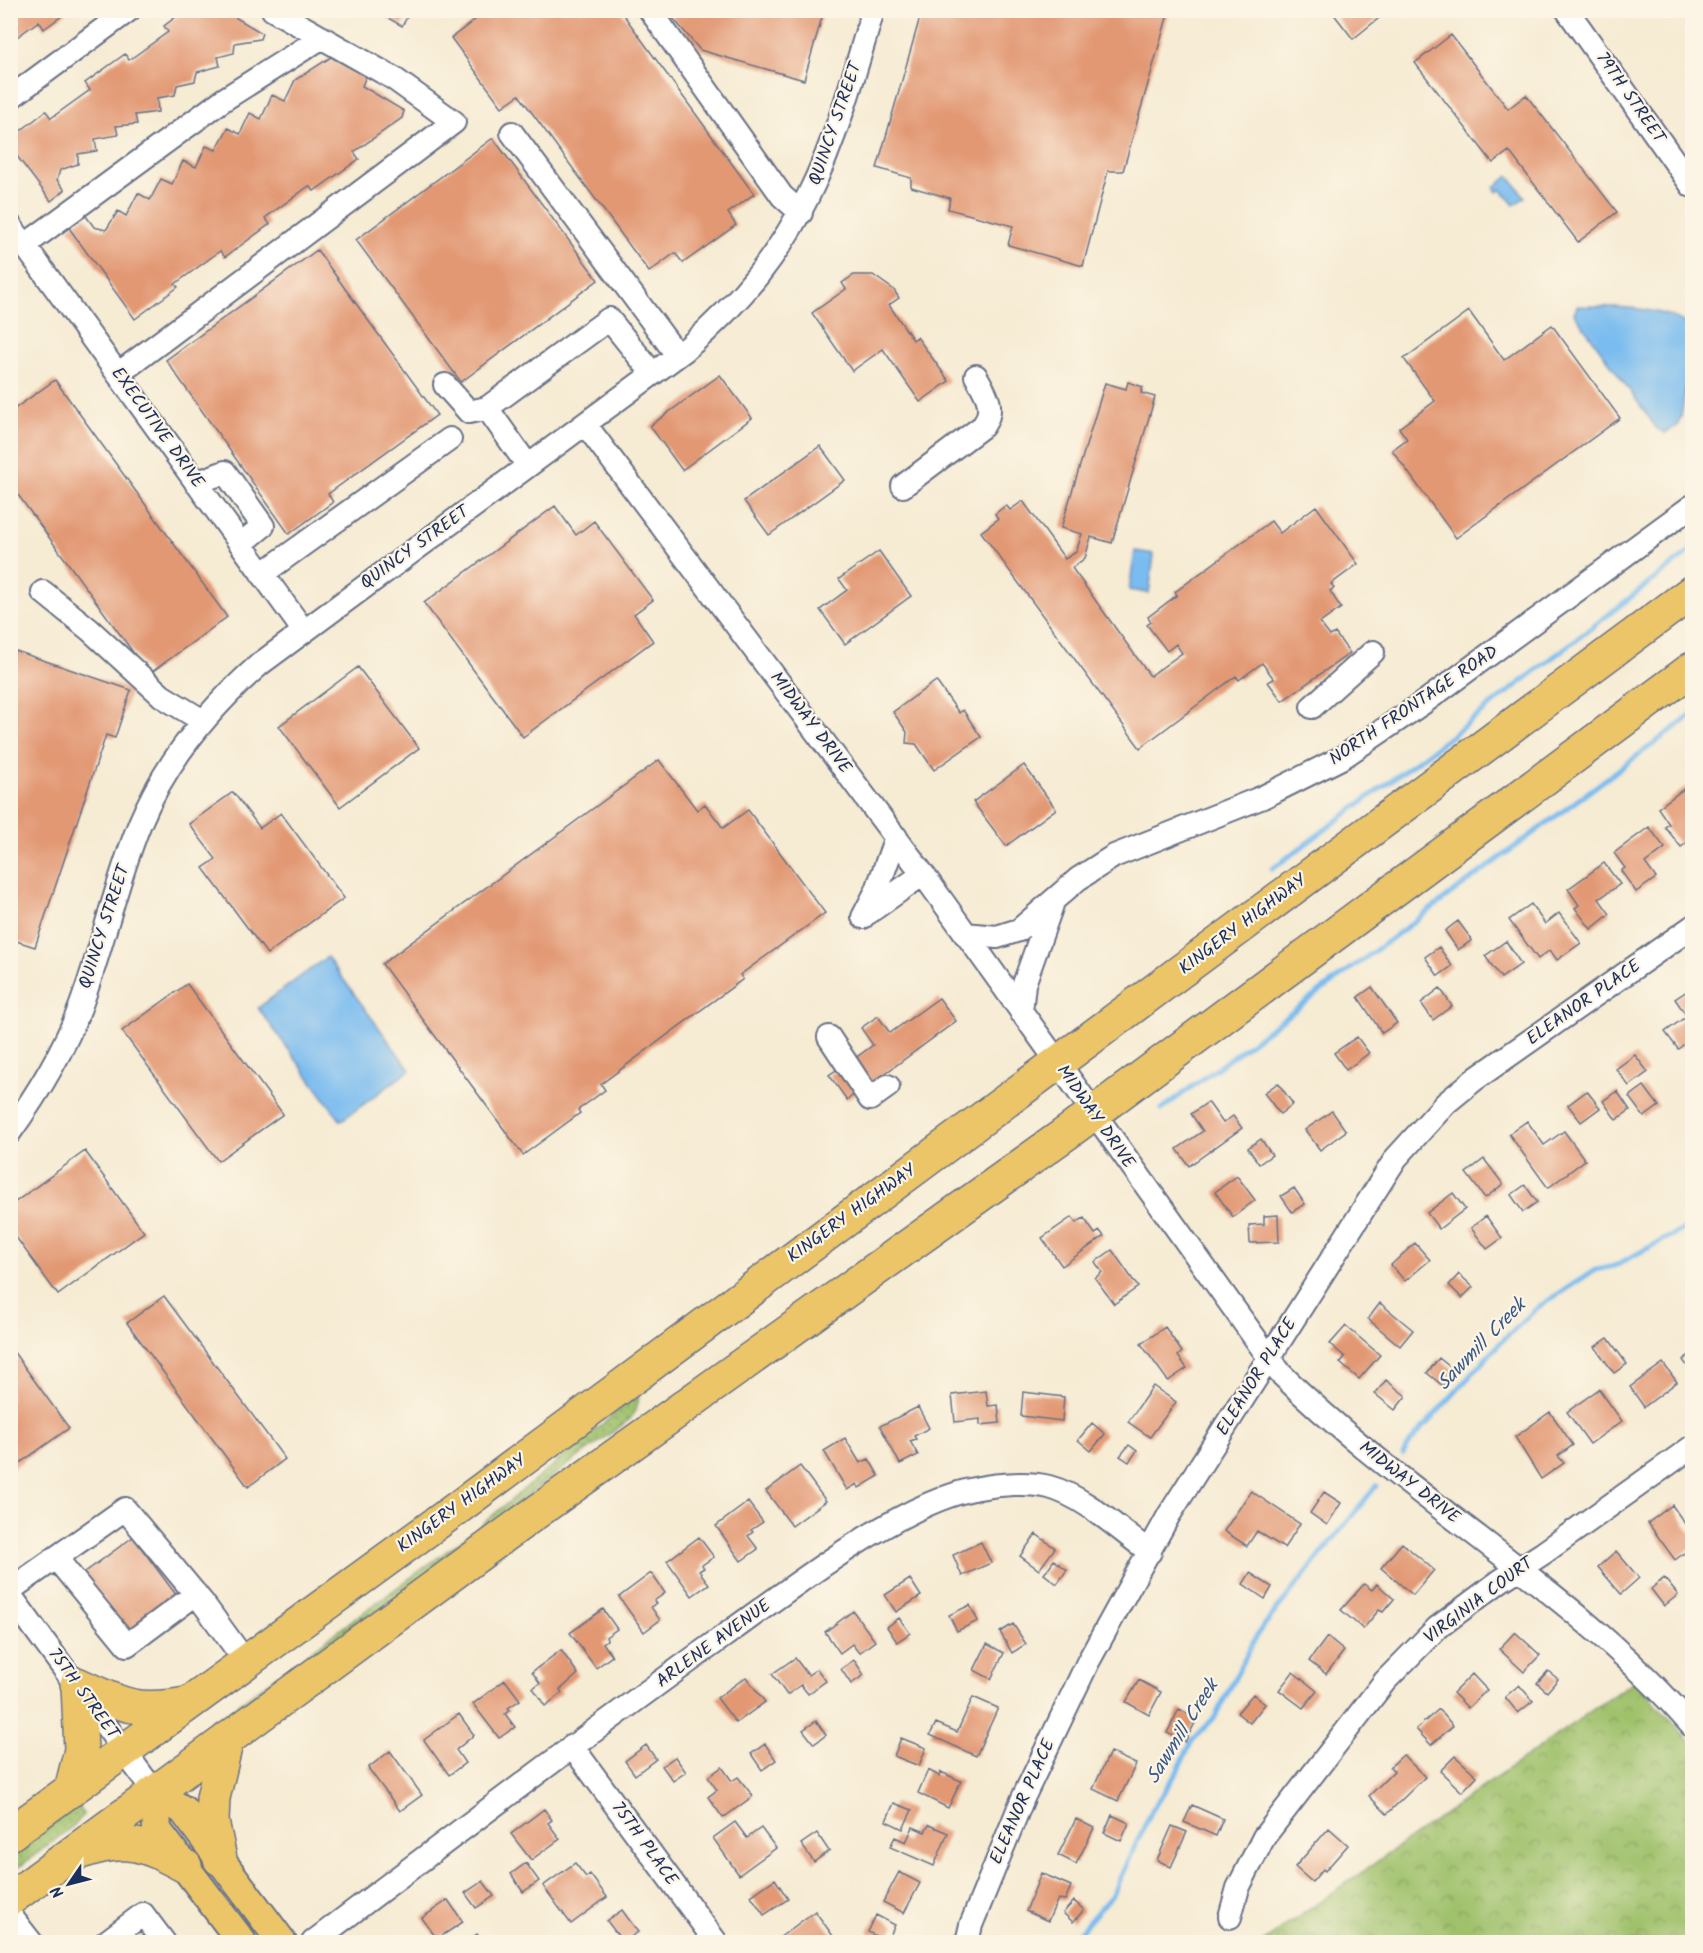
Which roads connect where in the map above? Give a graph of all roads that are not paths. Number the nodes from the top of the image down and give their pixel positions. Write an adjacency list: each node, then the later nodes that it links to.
1 (129, 10): 7 (street)
2 (273, 10): 6 (street)
3 (650, 10): 10 (street)
4 (873, 10): 10 (street, QUINCY STREET)
5 (1567, 10): 9 (street, 79TH STREET)
6 (321, 38): 12 (street); 14 (street)
7 (10, 98)
8 (512, 133): 13 (street)
9 (1692, 186)
10 (801, 213): 13 (street, QUINCY STREET)
11 (10, 225): 12 (street, EXECUTIVE DRIVE)
12 (25, 245): 14 (street, EXECUTIVE DRIVE)
13 (677, 356): 15 (street, QUINCY STREET)
14 (118, 374): 24 (street, EXECUTIVE DRIVE)
15 (653, 374): 18 (street); 19 (street, QUINCY STREET)
16 (976, 376): 22 (street)
17 (445, 385): 18 (street)
18 (487, 408): 21 (street)
19 (585, 424): 21 (street, QUINCY STREET); 32 (street, MIDWAY DRIVE)
20 (450, 440): 24 (street)
21 (528, 466): 27 (street, QUINCY STREET)
22 (903, 486)
23 (1692, 506): 34 (street, NORTH FRONTAGE ROAD)
24 (262, 574): 27 (street, EXECUTIVE DRIVE)
25 (43, 592): 31 (street)
26 (1692, 592): 39 (highway, KINGERY HIGHWAY)
27 (303, 630): 31 (street, QUINCY STREET)
28 (1373, 652): 30 (street)
29 (1692, 669): 41 (highway)
30 (1312, 707)
31 (203, 721): 42 (street, QUINCY STREET)
32 (896, 837): 33 (street, MIDWAY DRIVE); 33 (street)
33 (923, 874): 36 (street, MIDWAY DRIVE)
34 (1052, 903): 36 (street, NORTH FRONTAGE ROAD); 37 (street)
35 (1692, 927): 43 (street, ELEANOR PLACE)
36 (965, 934): 37 (street, MIDWAY DRIVE)
37 (1021, 1012): 39 (street, MIDWAY DRIVE)
38 (828, 1037): 40 (street)
39 (1058, 1063): 41 (street, MIDWAY DRIVE); 51 (highway, KINGERY HIGHWAY)
40 (888, 1086)
41 (1092, 1113): 43 (street, MIDWAY DRIVE); 55 (highway)
42 (10, 1132)
43 (1268, 1358): 45 (street, ELEANOR PLACE); 47 (street, MIDWAY DRIVE)
44 (1692, 1447): 47 (street, VIRGINIA COURT)
45 (1150, 1552): 56 (street, ARLENE AVENUE); 74 (street, ELEANOR PLACE)
46 (56, 1558): 48 (street); 49 (street); 49 (street)
47 (1521, 1568): 54 (street, MIDWAY DRIVE); 66 (street, VIRGINIA COURT)
48 (10, 1590)
49 (195, 1594): 51 (street)
50 (10, 1595): 52 (street, 75TH STREET)
51 (245, 1660): 53 (highway, KINGERY HIGHWAY)
52 (78, 1685): 53 (highway); 57 (street, 75TH STREET); 58 (highway)
53 (188, 1704): 57 (highway, KINGERY HIGHWAY)
54 (1692, 1726)
55 (227, 1739): 59 (highway); 62 (highway)
56 (572, 1746): 72 (street, ARLENE AVENUE); 73 (street, 75TH PLACE)
57 (124, 1750): 58 (highway, KINGERY HIGHWAY); 59 (street, 75TH STREET)
58 (71, 1790): 60 (highway, KINGERY HIGHWAY)
59 (155, 1793): 61 (highway); 62 (main road, 75TH STREET); 63 (main road)
60 (10, 1834)
61 (68, 1857): 63 (highway); 64 (highway)
62 (220, 1858): 71 (main road, 75TH STREET)
63 (185, 1866): 70 (main road)
64 (10, 1899)
65 (10, 1915): 67 (street)
66 (1230, 1917)
67 (31, 1942)
68 (106, 1942): 69 (street)
69 (164, 1942)
70 (242, 1942)
71 (282, 1942)
72 (313, 1942)
73 (716, 1942)
74 (967, 1942)

